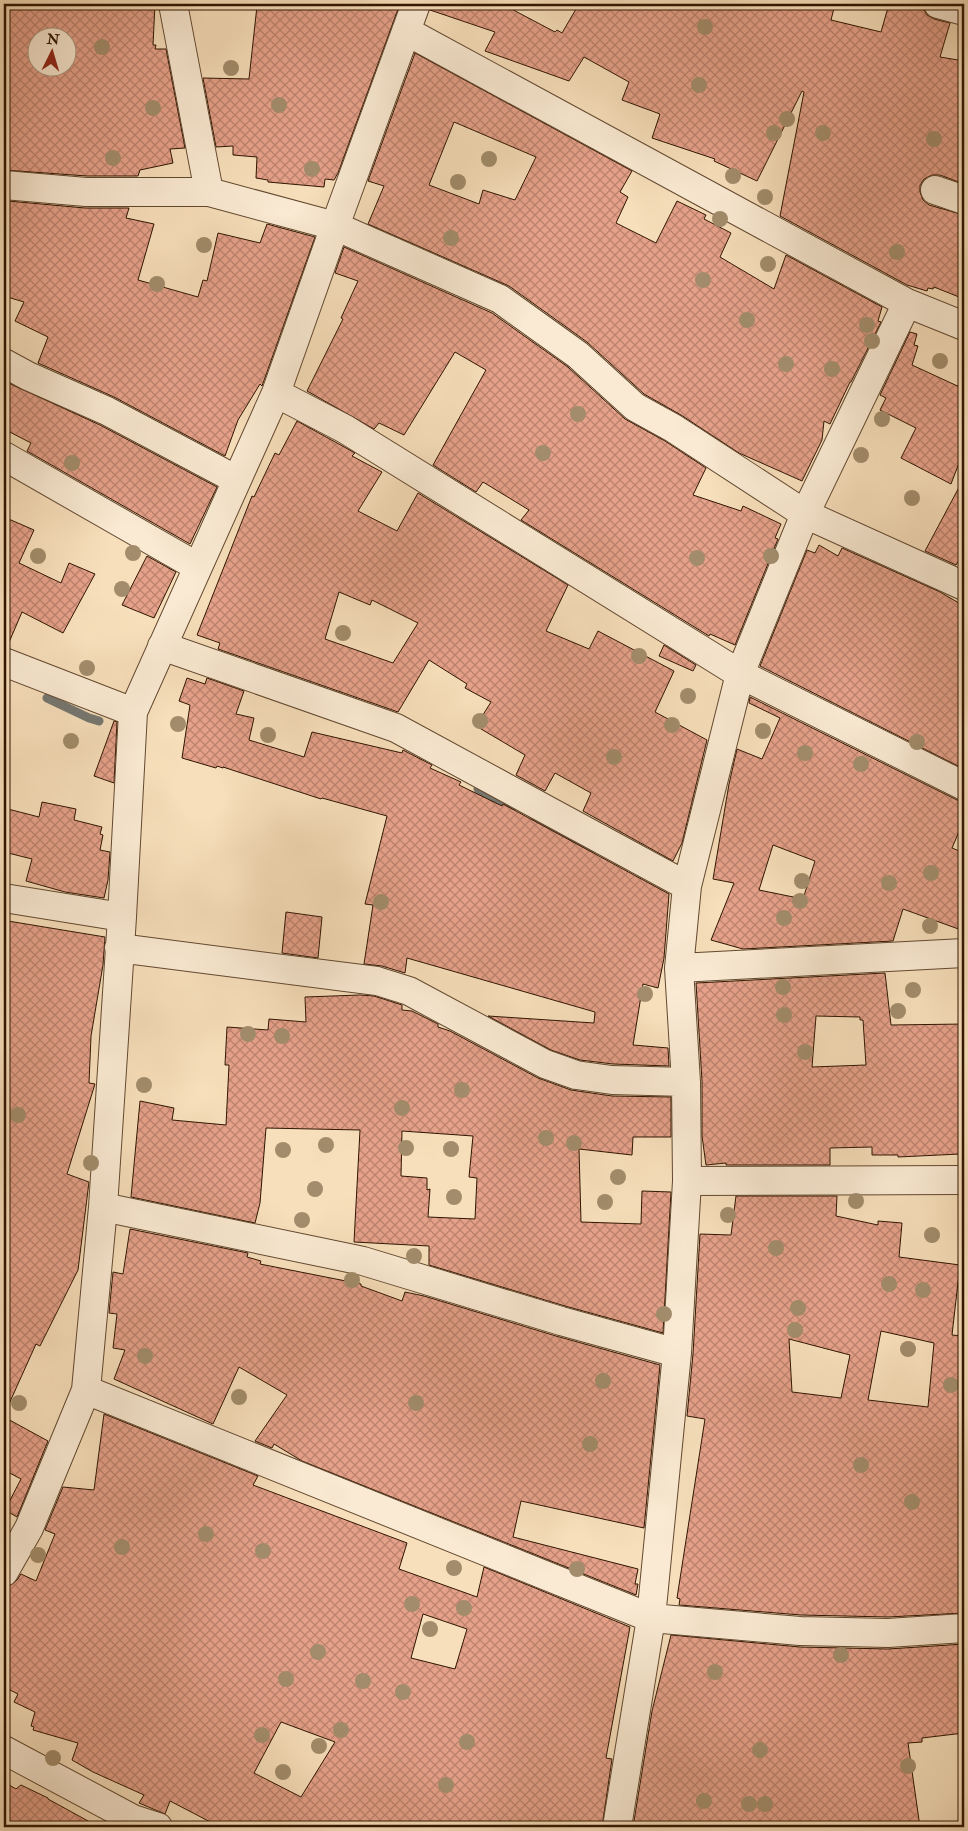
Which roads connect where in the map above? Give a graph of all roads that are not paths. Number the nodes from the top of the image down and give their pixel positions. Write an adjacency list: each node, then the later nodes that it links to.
1 (173, 4): 8 (street)
2 (416, 4): 5 (street)
3 (938, 4): 4 (street)
4 (964, 11)
5 (406, 31): 10 (street); 11 (street)
6 (4, 185): 8 (street)
7 (935, 190): 9 (street)
8 (209, 192): 10 (street)
9 (964, 200)
10 (335, 226): 14 (street); 17 (street)
11 (907, 303): 12 (street); 17 (street)
12 (964, 326)
13 (4, 362): 16 (street)
14 (276, 393): 16 (street); 22 (street)
15 (4, 456): 18 (street)
16 (237, 480): 18 (street)
17 (805, 514): 19 (street); 22 (street)
18 (198, 567): 20 (street)
19 (964, 586)
20 (162, 646): 23 (street); 25 (street)
21 (4, 662): 23 (street)
22 (740, 674): 24 (street); 25 (street)
23 (133, 712): 27 (street)
24 (964, 786)
25 (687, 886): 30 (street)
26 (4, 898): 27 (street)
27 (122, 917): 28 (street)
28 (119, 948): 31 (street); 34 (street)
29 (964, 953): 30 (street)
30 (679, 968): 31 (street)
31 (686, 1082): 33 (street)
32 (964, 1180): 33 (street)
33 (687, 1181): 35 (street)
34 (103, 1207): 35 (street); 36 (street)
35 (677, 1353): 38 (street)
36 (86, 1390): 37 (street); 38 (street)
37 (4, 1572)
38 (651, 1618): 39 (street); 42 (street)
39 (964, 1628)
40 (4, 1750): 41 (street)
41 (158, 1827)
42 (617, 1827)

